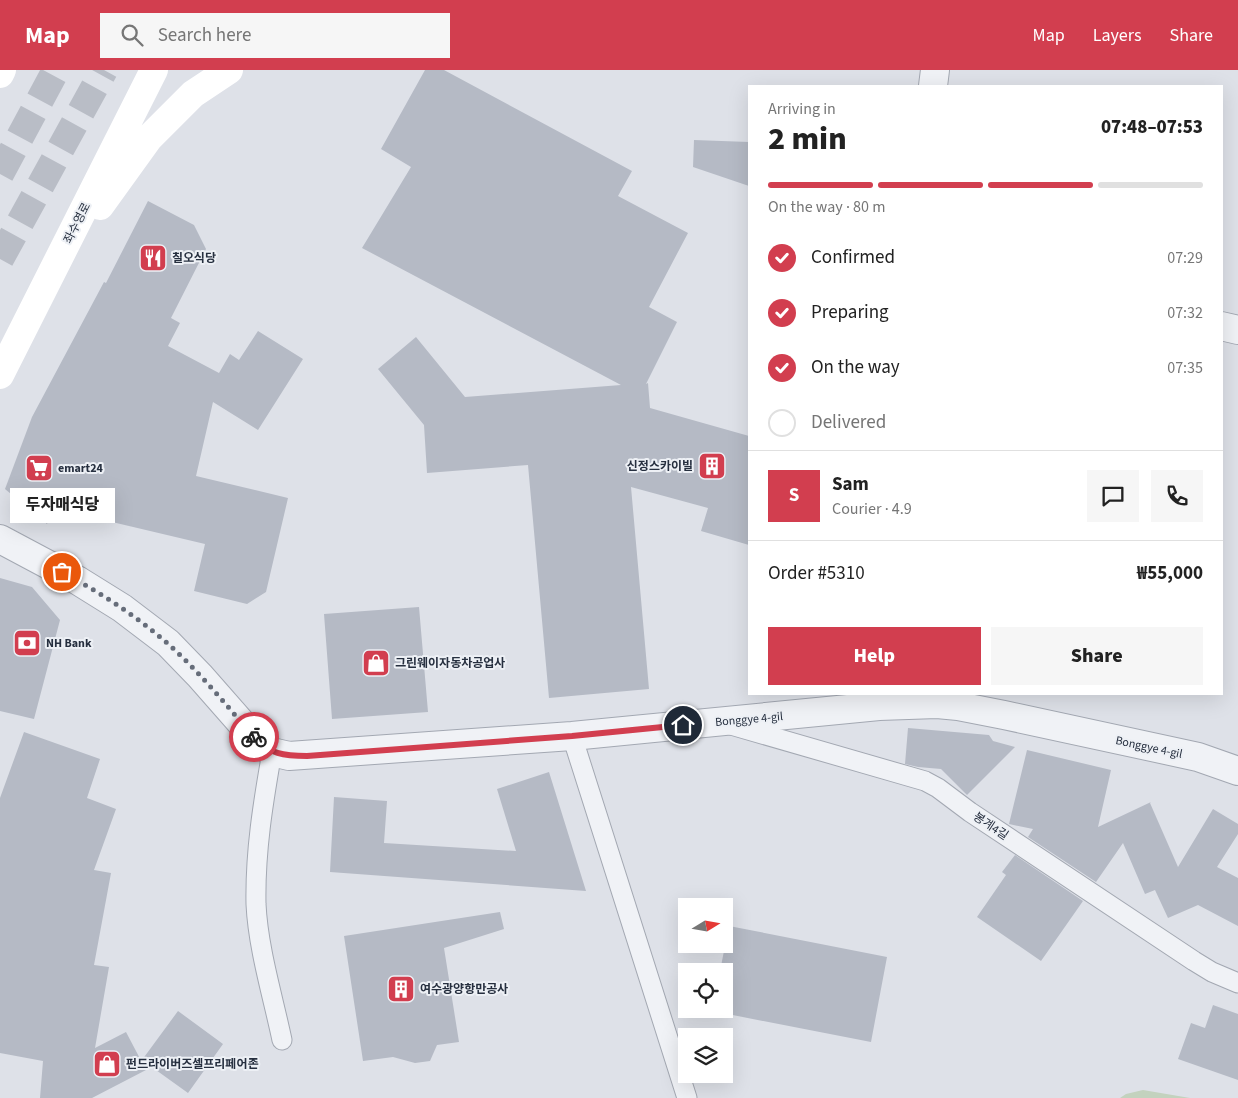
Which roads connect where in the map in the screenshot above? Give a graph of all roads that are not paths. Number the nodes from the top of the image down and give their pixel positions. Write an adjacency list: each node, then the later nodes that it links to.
1 (2, 70): 5 (street)
2 (154, 70): 7 (street, 좌수영로)
3 (228, 70): 7 (street)
4 (935, 70): 6 (street)
5 (0, 74)
6 (933, 85)
7 (50, 276): 10 (street, 좌수영로)
8 (1223, 326): 9 (street)
9 (1238, 330)
10 (0, 375)
11 (0, 539): 14 (street)
12 (720, 722): 13 (street, Bonggye 4-gil); 15 (street, Bonggye 4-gil); 16 (lane, 봉계4길)
13 (572, 736): 14 (street, Bonggye 4-gil); 18 (lane)
14 (272, 752): 17 (lane)
15 (1238, 770)
16 (1238, 983)
17 (282, 1040)
18 (687, 1098)

